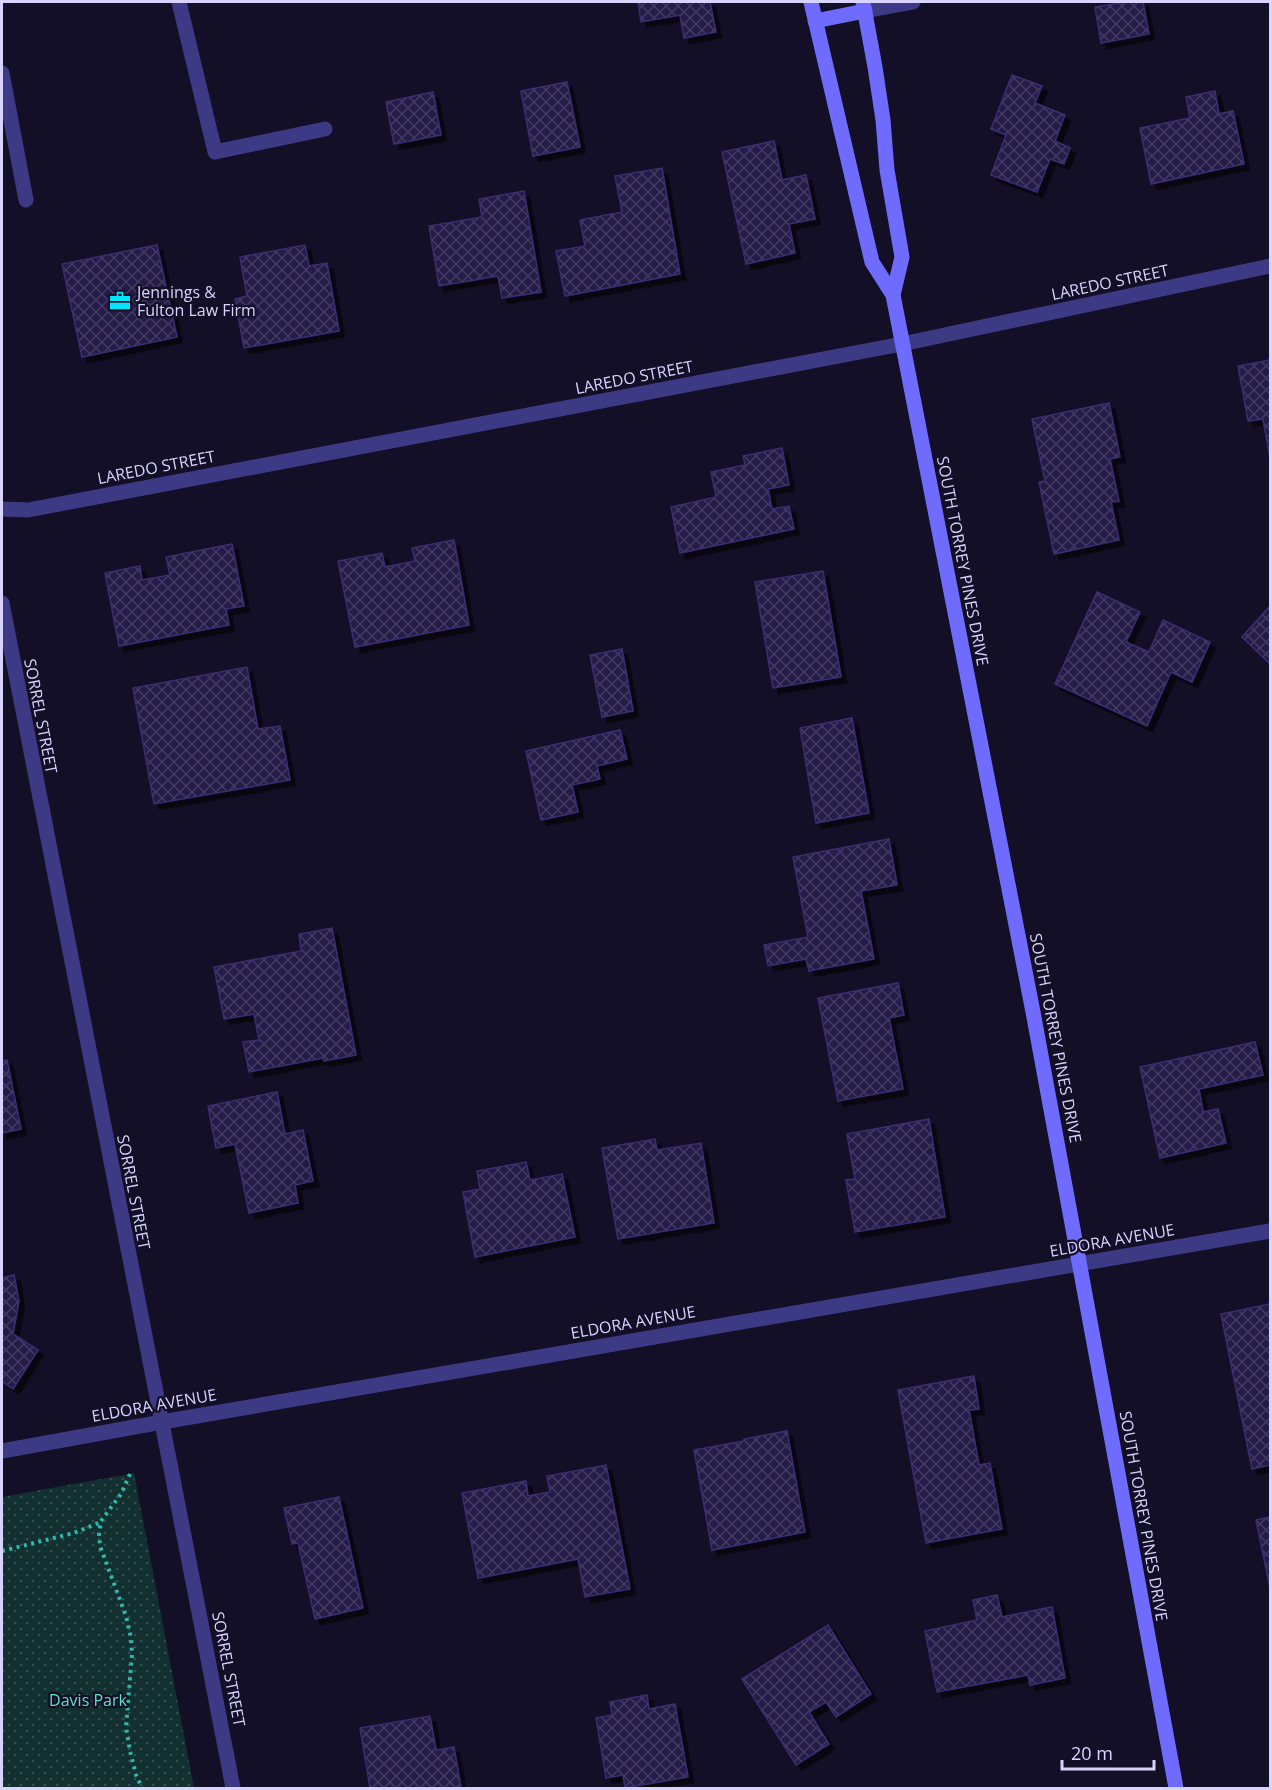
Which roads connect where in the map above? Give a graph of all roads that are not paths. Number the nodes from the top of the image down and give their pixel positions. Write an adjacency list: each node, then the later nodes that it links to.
1 (179, 2): 7 (street)
2 (811, 2): 5 (street, SOUTH TORREY PINES DRIVE)
3 (913, 2): 4 (street)
4 (864, 6): 5 (street); 10 (street, SOUTH TORREY PINES DRIVE)
5 (815, 21): 10 (street, SOUTH TORREY PINES DRIVE)
6 (2, 73): 8 (street)
7 (325, 129)
8 (26, 200)
9 (1270, 266): 11 (street, LAREDO STREET)
10 (893, 295): 11 (street, SOUTH TORREY PINES DRIVE)
11 (903, 344): 12 (street, LAREDO STREET); 15 (street, SOUTH TORREY PINES DRIVE)
12 (2, 509)
13 (2, 603): 16 (street, SORREL STREET)
14 (1270, 1231): 15 (street, ELDORA AVENUE)
15 (1080, 1263): 16 (street, ELDORA AVENUE); 19 (street, SOUTH TORREY PINES DRIVE)
16 (162, 1422): 17 (street, ELDORA AVENUE); 18 (street, SORREL STREET)
17 (2, 1451)
18 (233, 1788)
19 (1176, 1788)

